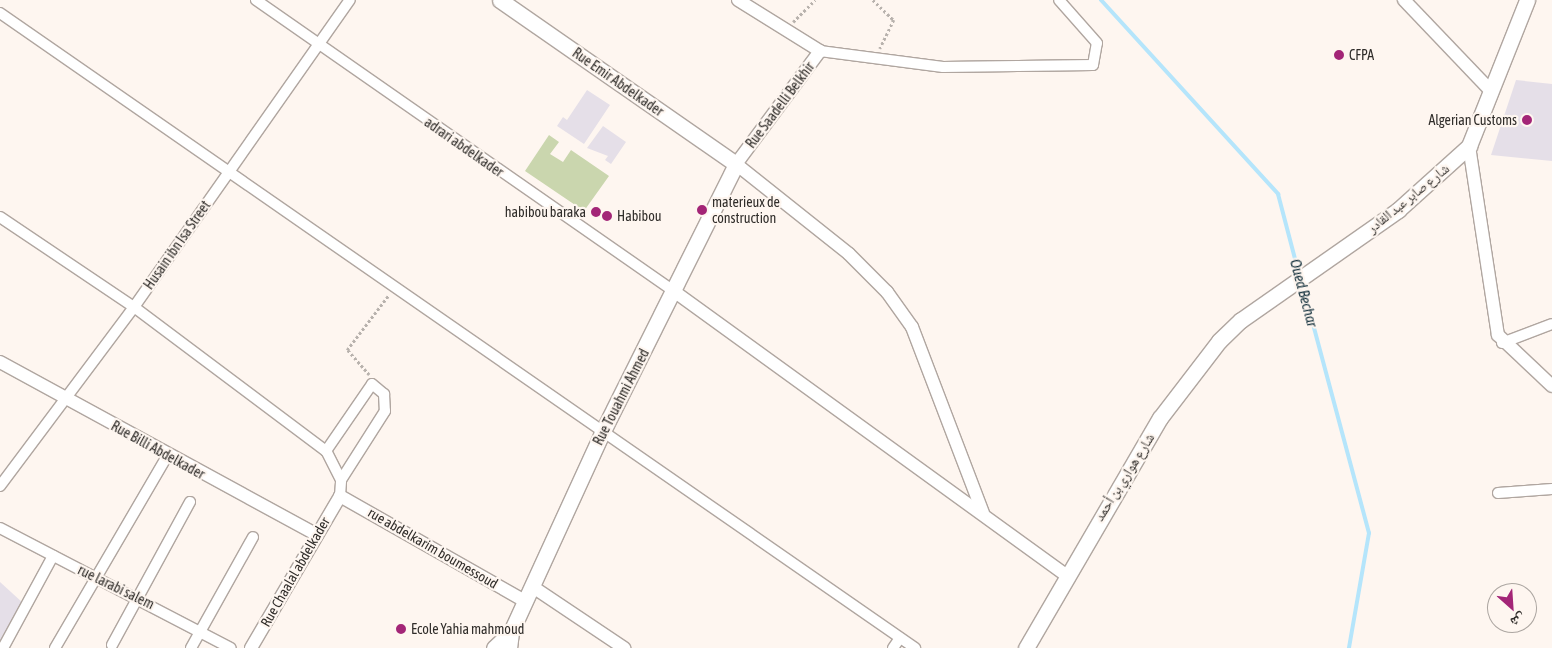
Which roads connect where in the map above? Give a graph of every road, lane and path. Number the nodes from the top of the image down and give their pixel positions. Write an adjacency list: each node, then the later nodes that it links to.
1 (256, 0): 12 (street, adrari abdelkader)
2 (350, 0): 12 (street, Husain ibn Isa Street)
3 (500, 0): 17 (main road, Rue Emir Abdelkader)
4 (738, 0): 11 (street, Rue Saadelli Belkhir)
5 (815, 0): 11 (path)
6 (873, 0): 14 (path)
7 (1059, 0): 14 (street)
8 (1404, 0): 15 (street)
9 (1527, 0): 15 (main road, شارع صابر عبد القادر)
10 (0, 13): 18 (street)
11 (786, 29): 13 (street, Rue Saadelli Belkhir)
12 (320, 45): 18 (street, Husain ibn Isa Street); 21 (street, adrari abdelkader)
13 (820, 51): 14 (street); 17 (street, Rue Saadelli Belkhir)
14 (875, 59)
15 (1490, 90): 16 (main road, شارع صابر عبد القادر)
16 (1469, 146): 23 (main road, شارع صابر عبد القادر); 25 (street)
17 (736, 164): 21 (main road, Rue Touahmi Ahmed); 39 (street)
18 (228, 170): 20 (street); 22 (street, Husain ibn Isa Street)
19 (0, 217): 22 (street)
20 (396, 286): 27 (path); 30 (street)
21 (674, 292): 30 (main road, Rue Touahmi Ahmed); 39 (street)
22 (134, 307): 29 (street, Husain ibn Isa Street); 31 (street)
23 (1241, 320): 44 (main road, شارع هواري بن أحمد)
24 (1552, 324): 25 (street)
25 (1502, 343): 28 (street)
26 (0, 362): 29 (street, Rue Billi Abdelkader)
27 (372, 384): 31 (street); 33 (street)
28 (1552, 386)
29 (66, 397): 32 (street, Rue Billi Abdelkader); 34 (street, Husain ibn Isa Street)
30 (602, 433): 46 (main road, Rue Touahmi Ahmed); 51 (street)
31 (326, 451): 33 (street)
32 (166, 456): 41 (street, Rue Billi Abdelkader); 45 (street)
33 (341, 480): 37 (street)
34 (0, 486)
35 (1552, 488): 36 (street)
36 (1498, 493)
37 (340, 496): 41 (street, Rue Chaalal abdelkader); 48 (street, rue abdelkarim boumessoud)
38 (190, 502): 47 (street)
39 (983, 513): 44 (street)
40 (0, 528): 43 (street, rue larabi salem)
41 (317, 535): 57 (street, Rue Chaalal abdelkader)
42 (253, 537): 49 (street)
43 (53, 556): 45 (street, rue larabi salem); 53 (street)
44 (1065, 574): 63 (main road, شارع هواري بن أحمد)
45 (94, 578): 47 (street, rue larabi salem); 54 (street)
46 (532, 587): 48 (main road, Rue Touahmi Ahmed); 60 (street)
47 (139, 597): 49 (street, rue larabi salem); 52 (street)
48 (525, 601): 50 (main road, Rue Touahmi Ahmed)
49 (200, 631): 55 (street); 56 (street, rue larabi salem)
50 (511, 632): 58 (main road); 59 (main road)
51 (900, 638): 61 (street); 62 (street)
52 (112, 645)
53 (4, 648)
54 (55, 648)
55 (191, 648)
56 (230, 648)
57 (251, 648)
58 (494, 648)
59 (510, 648)
60 (624, 648)
61 (893, 648)
62 (915, 648)
63 (1026, 648)

